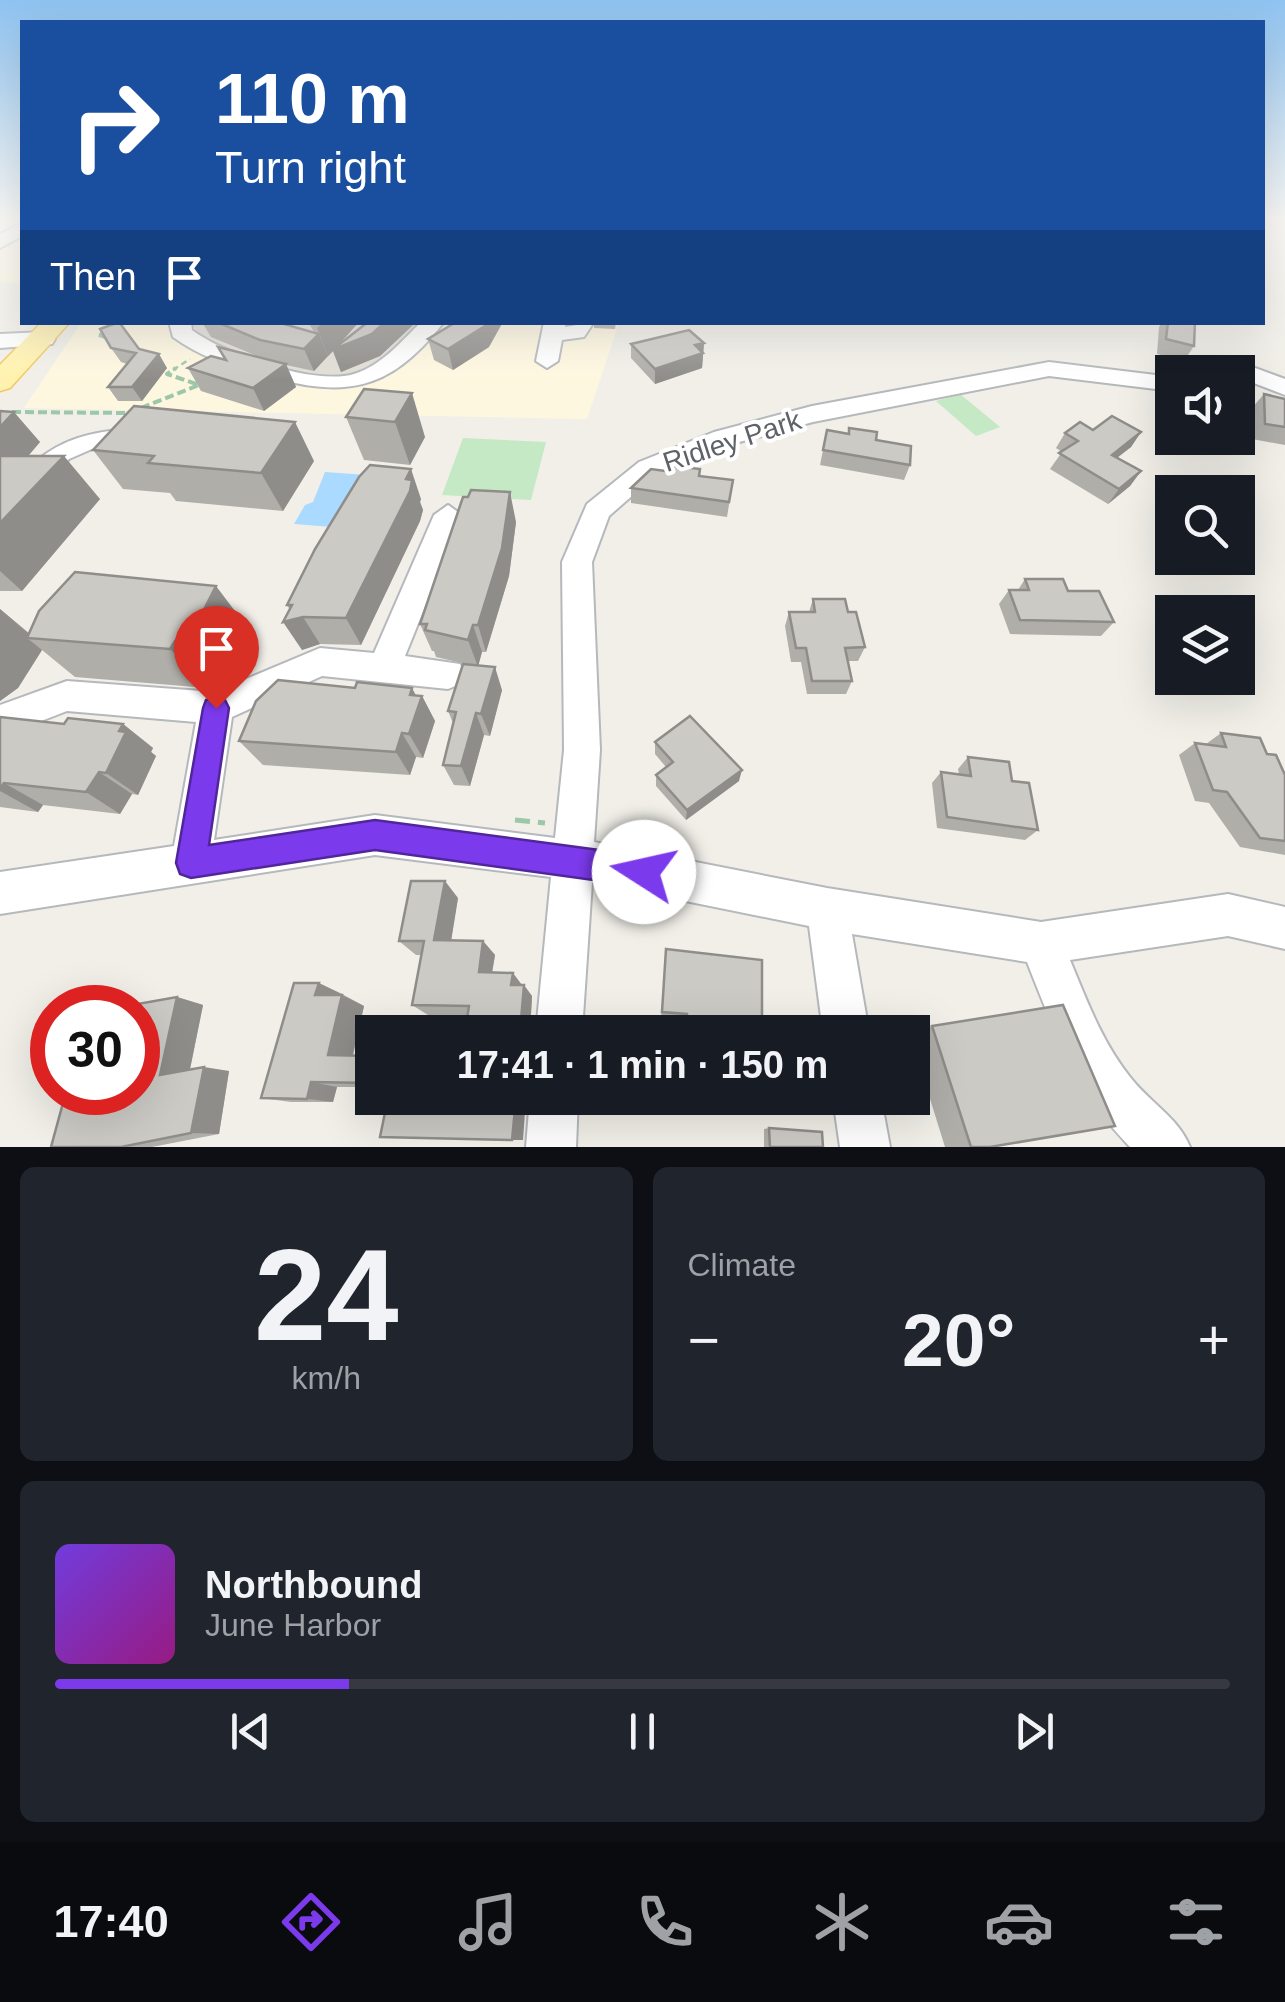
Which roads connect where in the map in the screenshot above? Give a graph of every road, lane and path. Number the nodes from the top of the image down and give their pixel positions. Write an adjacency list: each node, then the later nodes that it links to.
1 (180, 325): 9 (street)
2 (431, 325): 9 (street)
3 (582, 325): 4 (street)
4 (553, 329): 10 (street)
5 (45, 331): 7 (street); 11 (main road); 13 (main road)
6 (116, 332): 8 (path)
7 (0, 341)
8 (115, 341)
9 (204, 351): 16 (path)
10 (546, 362)
11 (0, 374)
12 (1255, 375): 15 (street)
13 (0, 382)
14 (1155, 382): 24 (street, Ridley Park)
15 (1285, 388)
16 (0, 412)
17 (176, 437): 18 (street)
18 (0, 512)
19 (448, 515): 20 (street)
20 (384, 668): 21 (street); 22 (street)
21 (448, 674)
22 (216, 708): 23 (street); 25 (street)
23 (0, 722)
24 (571, 861): 25 (street); 27 (street); 30 (street, Ridley Park)
25 (191, 863): 26 (street)
26 (0, 893)
27 (827, 909): 29 (street); 31 (street)
28 (1285, 928): 29 (street)
29 (1041, 943): 36 (street)
30 (560, 1015)
31 (843, 1015)
32 (553, 1115): 34 (street)
33 (859, 1115): 35 (street)
34 (551, 1147)
35 (864, 1147)
36 (1165, 1147)

